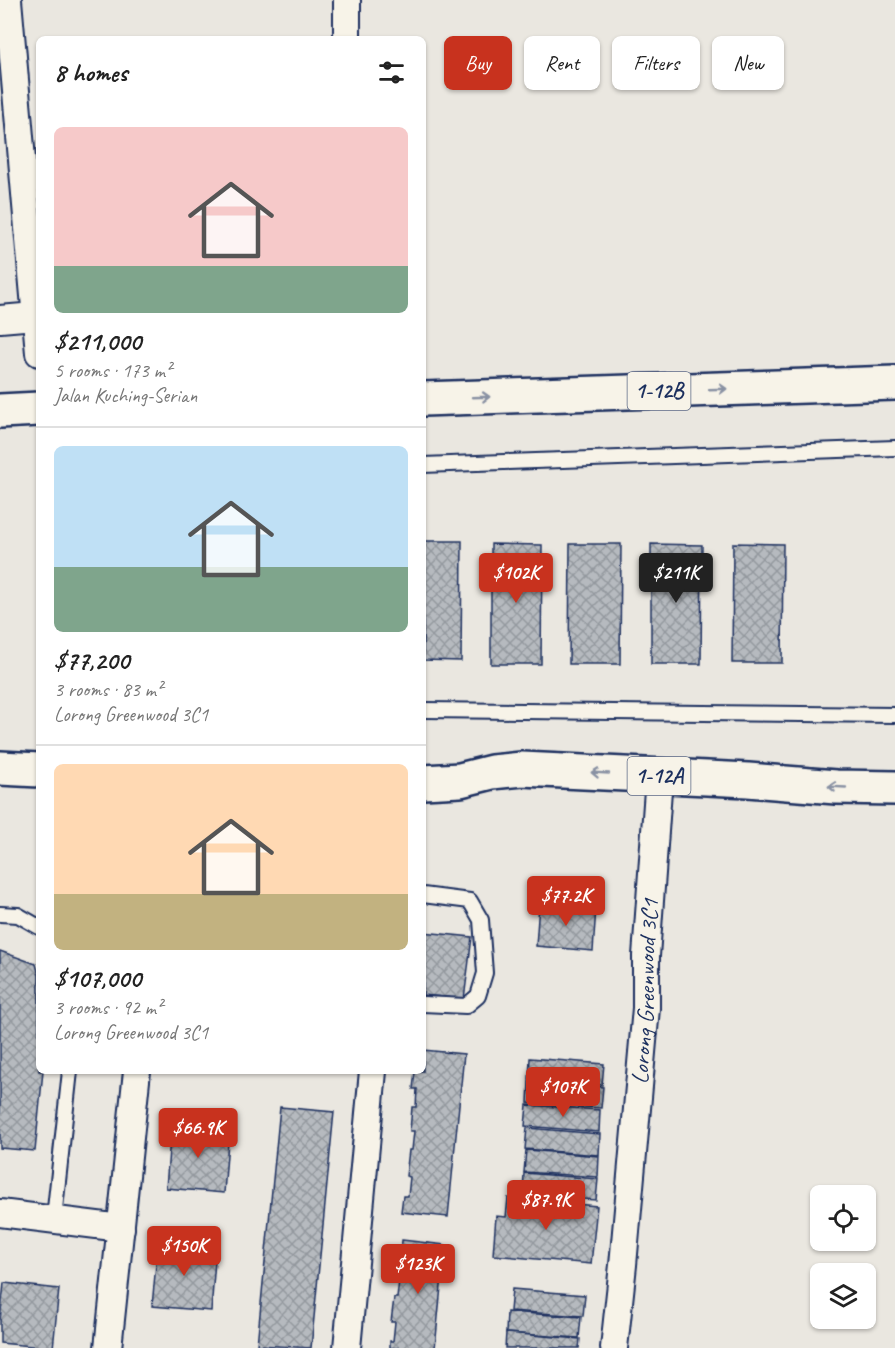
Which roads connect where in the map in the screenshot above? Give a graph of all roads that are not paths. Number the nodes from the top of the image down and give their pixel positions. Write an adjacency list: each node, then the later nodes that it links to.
1 (8, 0): 4 (street)
2 (347, 0): 3 (street)
3 (347, 36)
4 (35, 316): 5 (street); 6 (street)
5 (0, 319)
6 (36, 325)
7 (895, 383): 8 (highway, 1-12B, one-way to 7)
8 (426, 399)
9 (36, 409): 10 (highway)
10 (0, 411)
11 (895, 448): 12 (lane)
12 (426, 465)
13 (426, 710): 14 (lane)
14 (895, 715)
15 (0, 768): 16 (highway)
16 (36, 770)
17 (659, 776): 18 (highway, 1-12A, one-way to 18); 19 (highway, 1-12A, one-way to 17); 32 (street, Lorong Greenwood 3C1)
18 (426, 782)
19 (895, 788)
20 (426, 895): 23 (lane)
21 (0, 914): 22 (lane)
22 (36, 925)
23 (426, 1005)
24 (70, 1074): 28 (lane)
25 (137, 1074): 29 (street)
26 (373, 1074): 31 (street)
27 (0, 1213): 28 (street)
28 (54, 1218): 29 (street)
29 (121, 1228): 30 (street)
30 (108, 1348)
31 (347, 1348)
32 (614, 1348)

